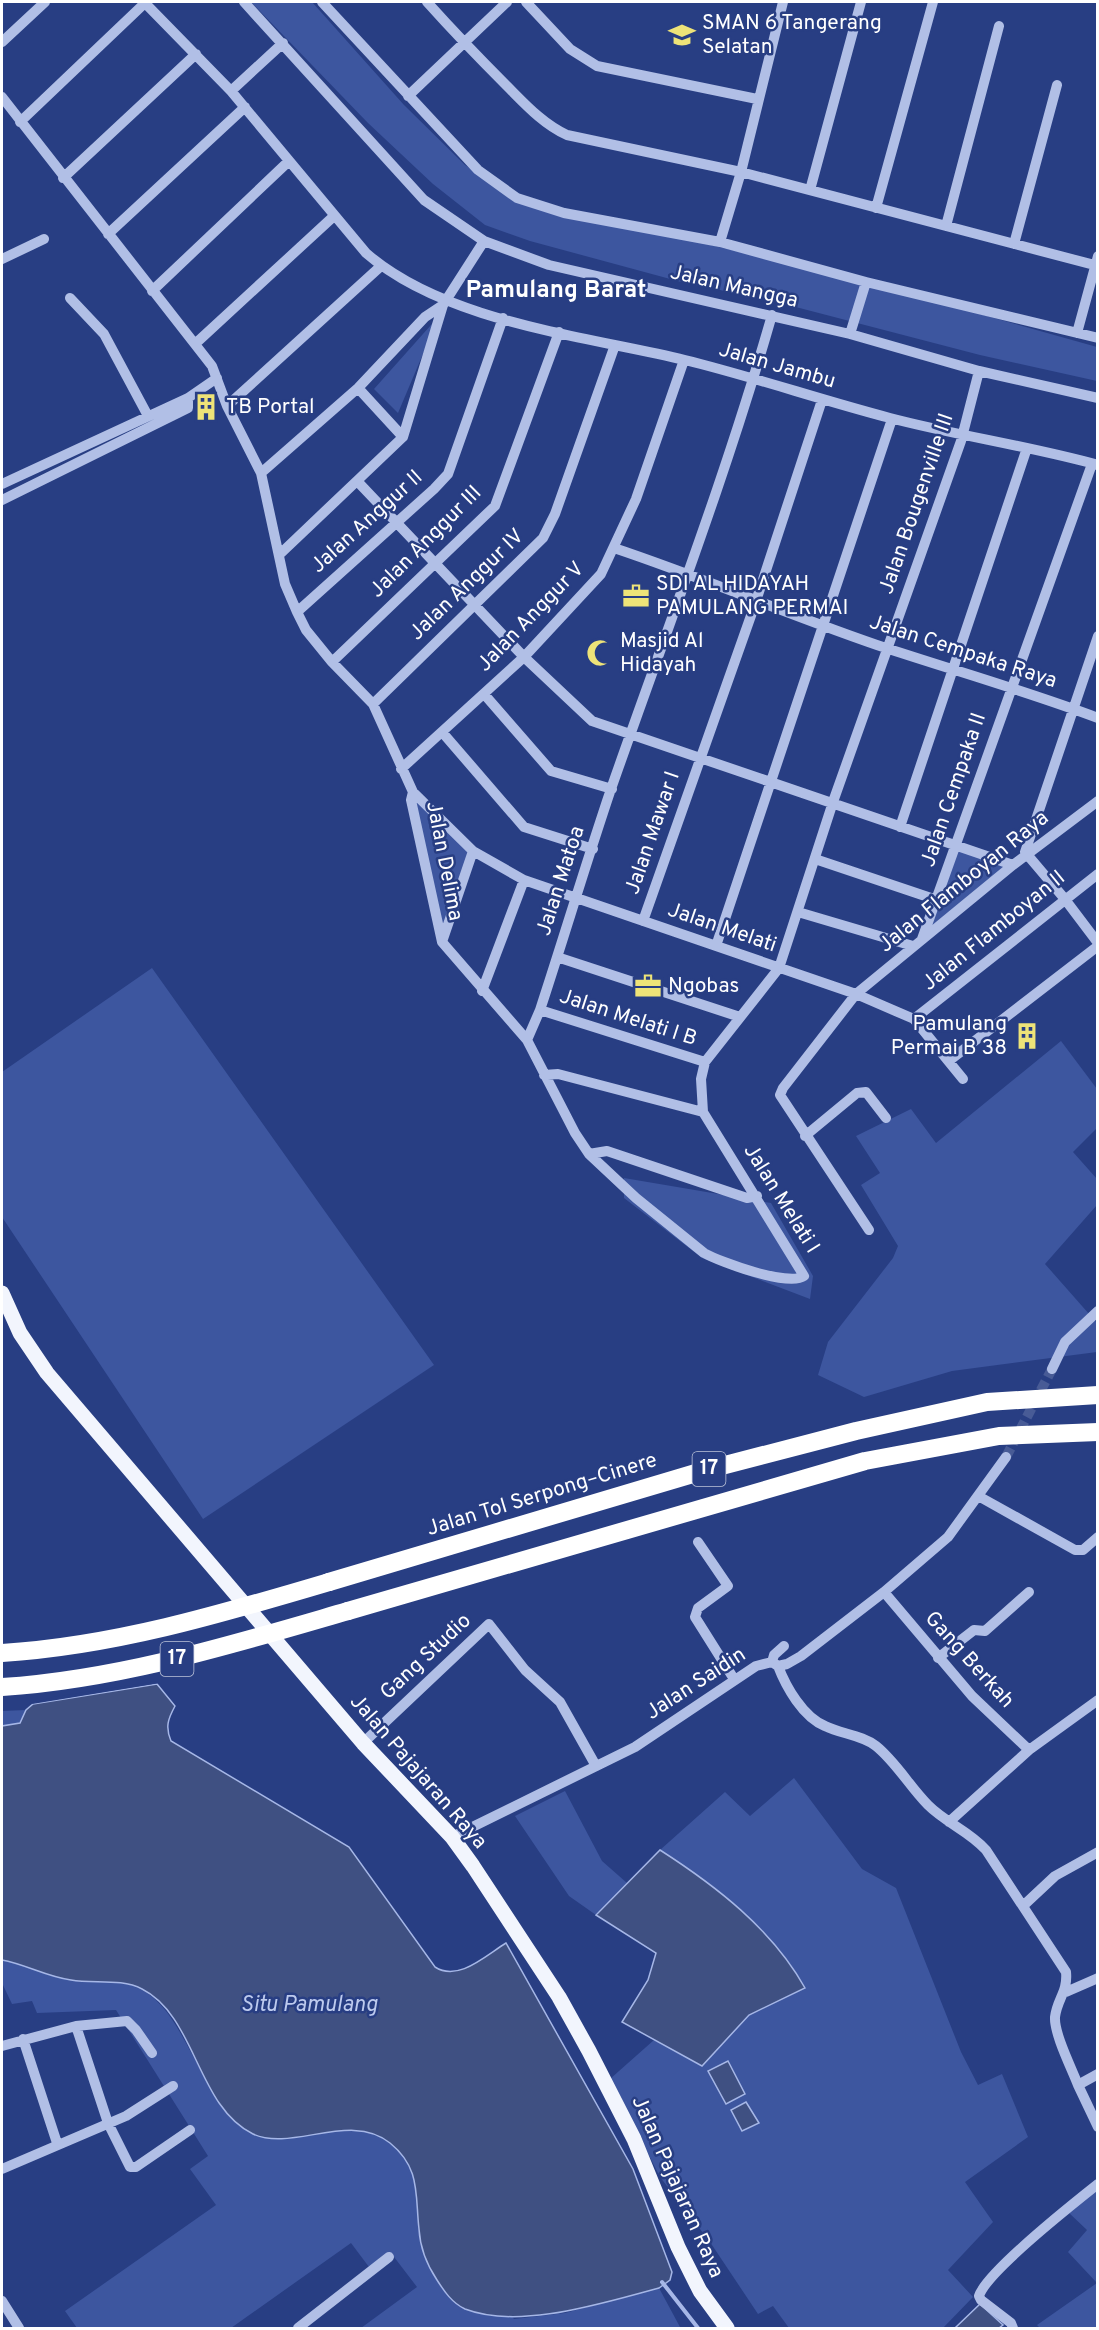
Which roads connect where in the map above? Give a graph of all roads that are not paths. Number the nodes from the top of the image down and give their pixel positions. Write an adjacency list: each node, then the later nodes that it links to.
1 (45, 2): 12 (street)
2 (145, 2): 15 (street, Jalan Jambu); 22 (street)
3 (243, 2): 13 (street, Jalan Mangga)
4 (322, 2): 18 (street)
5 (427, 2): 14 (street)
6 (507, 2): 14 (street)
7 (526, 2): 20 (street)
8 (783, 2): 20 (street)
9 (861, 2): 26 (street)
10 (933, 2): 27 (street)
11 (999, 26): 29 (street)
12 (2, 42)
13 (283, 43): 17 (street); 32 (street, Jalan Mangga)
14 (463, 43): 18 (street); 24 (street)
15 (196, 54): 17 (street, Jalan Jambu); 25 (street)
16 (1057, 85): 34 (street)
17 (231, 90): 21 (street, Jalan Jambu)
18 (408, 96): 33 (street)
19 (2, 97): 22 (street)
20 (757, 99): 24 (street)
21 (245, 107): 23 (street, Jalan Jambu); 30 (street)
22 (21, 122): 25 (street)
23 (289, 161): 28 (street, Jalan Jambu); 39 (street)
24 (741, 172): 26 (street); 33 (street)
25 (63, 178): 30 (street)
26 (810, 190): 27 (street)
27 (876, 208): 29 (street)
28 (334, 216): 37 (street, Jalan Jambu); 48 (street)
29 (946, 226): 34 (street)
30 (108, 234): 39 (street)
31 (44, 239): 35 (street)
32 (484, 242): 41 (street); 42 (street, Jalan Mangga)
33 (720, 242): 38 (street)
34 (1014, 244): 36 (street)
35 (2, 259)
36 (1097, 263): 45 (street)
37 (381, 266): 41 (street, Jalan Jambu); 58 (street)
38 (866, 282): 45 (street); 46 (street)
39 (152, 291): 48 (street)
40 (70, 298): 59 (street)
41 (445, 302): 43 (street, Jalan Jambu); 54 (street); 62 (street)
42 (772, 315): 46 (street, Jalan Mangga); 53 (street)
43 (502, 318): 44 (street, Jalan Jambu); 71 (street, Jalan Anggur II)
44 (559, 332): 49 (street, Jalan Jambu); 74 (street, Jalan Anggur III)
45 (1077, 333): 47 (street)
46 (850, 334): 51 (street, Jalan Mangga)
47 (1098, 338)
48 (195, 344): 52 (street)
49 (615, 345): 50 (street, Jalan Jambu); 77 (street, Jalan Anggur IV)
50 (684, 360): 53 (street, Jalan Jambu); 72 (street, Jalan Anggur V)
51 (979, 371): 56 (street, Jalan Mangga); 61 (street, Jalan Bougenville III)
52 (218, 378): 55 (street); 58 (street)
53 (754, 378): 57 (street, Jalan Jambu); 75 (street)
54 (358, 388): 62 (street); 67 (street)
55 (188, 398): 59 (street); 66 (street)
56 (1098, 398)
57 (822, 400): 60 (street, Jalan Jambu); 76 (street, Jalan Mawar I)
58 (227, 406): 67 (street)
59 (148, 416): 64 (street)
60 (892, 419): 61 (street, Jalan Jambu); 79 (street)
61 (963, 435): 63 (street, Jalan Jambu); 81 (street, Jalan Bougenville III)
62 (403, 437): 68 (street)
63 (1027, 448): 65 (street, Jalan Jambu); 84 (street)
64 (53, 460): 66 (street); 69 (street)
65 (1095, 464): 85 (street, Jalan Cempaka II)
66 (60, 471): 70 (street)
67 (261, 473): 73 (street)
68 (358, 482): 71 (street); 73 (street)
69 (2, 483): 70 (street)
70 (6, 498)
71 (397, 522): 74 (street); 78 (street, Jalan Anggur II)
72 (614, 548): 75 (street, Jalan Cempaka Raya); 82 (street, Jalan Anggur V)
73 (279, 555): 78 (street)
74 (435, 563): 77 (street); 83 (street, Jalan Anggur III)
75 (689, 573): 76 (street, Jalan Cempaka Raya); 91 (street, Jalan Matoa)
76 (756, 599): 79 (street, Jalan Cempaka Raya); 92 (street, Jalan Mawar I)
77 (475, 605): 82 (street); 87 (street, Jalan Anggur IV)
78 (297, 612): 83 (street)
79 (822, 625): 81 (street, Jalan Cempaka Raya); 94 (street)
80 (1098, 636): 88 (street)
81 (889, 649): 84 (street, Jalan Cempaka Raya); 98 (street, Jalan Bougenville III)
82 (524, 657): 86 (street, Jalan Anggur V); 91 (street)
83 (332, 662): 87 (street)
84 (954, 669): 85 (street, Jalan Cempaka Raya); 99 (street)
85 (1010, 687): 88 (street, Jalan Cempaka Raya); 100 (street, Jalan Cempaka II)
86 (484, 694): 90 (street, Jalan Anggur V); 95 (street)
87 (373, 704): 93 (street, Jalan Delima)
88 (1073, 709): 89 (street, Jalan Cempaka Raya); 103 (street)
89 (1098, 718)
90 (442, 732): 93 (street, Jalan Anggur V); 101 (street)
91 (632, 735): 92 (street); 95 (street, Jalan Matoa)
92 (700, 758): 94 (street); 112 (street, Jalan Mawar I)
93 (401, 769): 96 (street, Jalan Delima)
94 (769, 782): 98 (street); 116 (street)
95 (612, 789): 101 (street, Jalan Matoa)
96 (412, 792): 102 (street, Jalan Melati); 114 (street, Jalan Delima)
97 (1098, 801): 103 (street, Jalan Flamboyan Raya)
98 (832, 805): 99 (street); 104 (street, Jalan Bougenville III)
99 (900, 827): 100 (street)
100 (954, 847): 105 (street); 110 (street, Jalan Cempaka II)
101 (592, 849): 108 (street, Jalan Matoa)
102 (473, 851): 107 (street, Jalan Melati); 114 (street)
103 (1027, 855): 105 (street, Jalan Flamboyan Raya); 109 (street)
104 (815, 859): 110 (street); 111 (street, Jalan Bougenville III)
105 (1013, 865): 113 (street, Jalan Flamboyan Raya)
106 (1098, 874): 109 (street, Jalan Flamboyan II)
107 (524, 879): 108 (street, Jalan Melati); 120 (street)
108 (576, 898): 112 (street, Jalan Melati); 118 (street, Jalan Matoa)
109 (1065, 898): 115 (street); 124 (street, Jalan Flamboyan II)
110 (937, 900): 113 (street, Jalan Cempaka II)
111 (798, 912): 117 (street); 119 (street, Jalan Bougenville III)
112 (643, 921): 116 (street, Jalan Melati)
113 (922, 939): 117 (street, Jalan Flamboyan Raya)
114 (442, 942): 120 (street, Jalan Delima)
115 (1098, 944): 126 (street)
116 (716, 946): 119 (street, Jalan Melati)
117 (913, 946): 121 (street, Jalan Flamboyan Raya)
118 (557, 957): 122 (street, Jalan Matoa); 123 (street)
119 (779, 968): 121 (street, Jalan Melati); 123 (street)
120 (482, 991): 125 (street, Jalan Delima)
121 (856, 994): 124 (street, Jalan Melati); 132 (street, Jalan Flamboyan Raya)
122 (540, 1010): 125 (street, Jalan Matoa); 127 (street, Jalan Melati I B)
123 (740, 1017): 127 (street)
124 (914, 1019): 126 (street)
125 (527, 1040): 128 (street, Jalan Melati I)
126 (950, 1060): 129 (street)
127 (705, 1062): 130 (street, Jalan Melati I)
128 (544, 1075): 130 (street); 133 (street, Jalan Melati I)
129 (963, 1079)
130 (703, 1112): 134 (street, Jalan Melati I)
131 (886, 1118): 132 (street)
132 (805, 1136): 135 (street)
133 (589, 1154): 134 (street); 134 (street, Jalan Melati I)
134 (757, 1196)
135 (869, 1230)
136 (2, 1293): 154 (main road, Jalan Pajajaran Raya)
137 (1098, 1311): 138 (street)
138 (1052, 1370)
139 (1098, 1395): 148 (highway, Jalan Tol Serpong–Cinere / 17, bridge)
140 (1098, 1432): 152 (highway, 17, bridge)
141 (1006, 1457): 142 (street, Jalan Saidin)
142 (980, 1497): 143 (street); 145 (street, Jalan Saidin)
143 (1098, 1537)
144 (698, 1542): 151 (street)
145 (884, 1592): 149 (street, Gang Berkah); 150 (street, Jalan Saidin)
146 (1029, 1592): 149 (street)
147 (784, 1646): 150 (street)
148 (2, 1653)
149 (938, 1659): 155 (street, Gang Berkah)
150 (775, 1664): 151 (street, Jalan Saidin); 157 (street)
151 (734, 1679): 156 (street, Jalan Saidin)
152 (2, 1687)
153 (1098, 1700): 155 (street)
154 (363, 1743): 156 (street, Gang Studio); 158 (main road, Jalan Pajajaran Raya)
155 (1029, 1750): 157 (street)
156 (596, 1766): 158 (street, Jalan Saidin)
157 (949, 1822): 160 (street)
158 (452, 1837): 180 (main road, Jalan Pajajaran Raya)
159 (1098, 1852): 160 (street)
160 (1024, 1905): 162 (street)
161 (1098, 1978): 162 (street)
162 (1066, 1992): 168 (street)
163 (76, 2026): 164 (street); 166 (street); 170 (street)
164 (23, 2039): 165 (street); 173 (street)
165 (2, 2046)
166 (152, 2053)
167 (1098, 2074): 168 (street)
168 (1078, 2085): 171 (street)
169 (173, 2086): 170 (street)
170 (108, 2123): 172 (street); 173 (street)
171 (1098, 2127)
172 (190, 2130)
173 (57, 2143): 174 (street)
174 (2, 2169)
175 (1098, 2184): 181 (street)
176 (389, 2257): 179 (street)
177 (2, 2301): 178 (street)
178 (19, 2328)
179 (298, 2328)
180 (727, 2328)
181 (1013, 2328)

